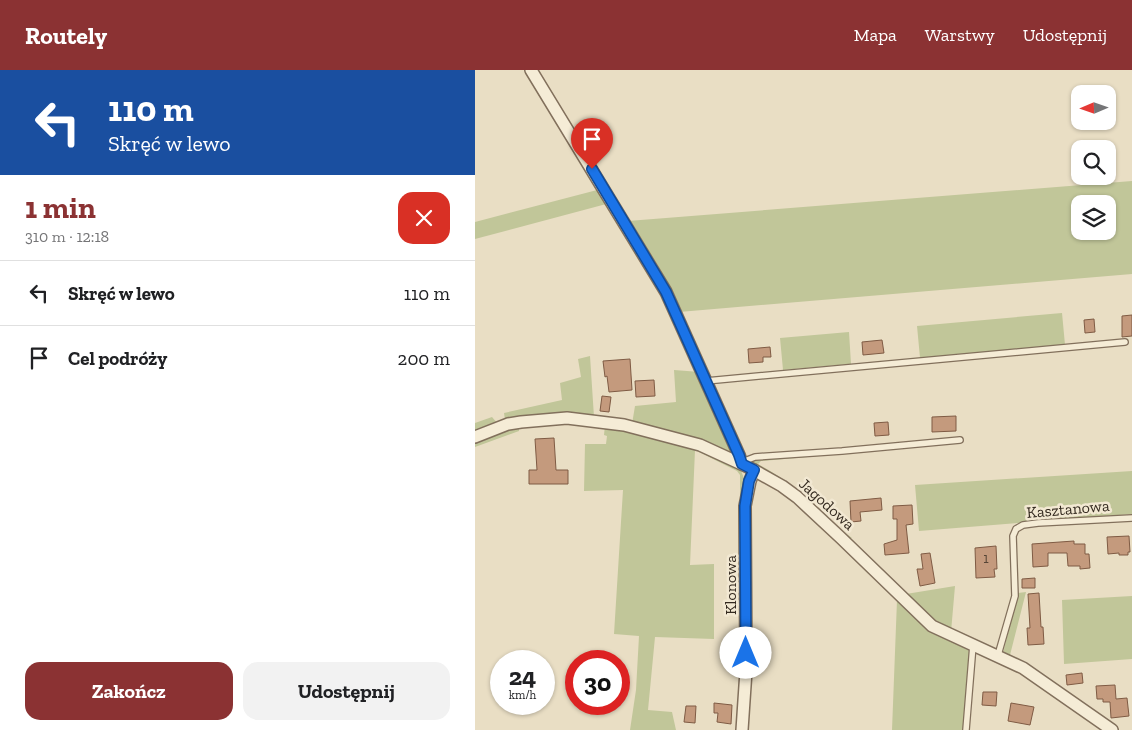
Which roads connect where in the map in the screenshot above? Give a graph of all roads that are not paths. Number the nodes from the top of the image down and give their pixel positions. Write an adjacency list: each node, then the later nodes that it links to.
1 (531, 70): 3 (street)
2 (1125, 342): 3 (lane)
3 (706, 381): 6 (street)
4 (475, 437): 6 (street, Jagodowa)
5 (960, 440): 6 (lane)
6 (742, 463): 7 (street, Jagodowa)
7 (754, 470): 9 (street, Jagodowa); 11 (street, Klonowa)
8 (1132, 518): 10 (lane, Kasztanowa)
9 (973, 645): 10 (street, Jagodowa); 12 (lane)
10 (998, 655): 13 (street, Jagodowa)
11 (743, 730)
12 (966, 730)
13 (1112, 730)

